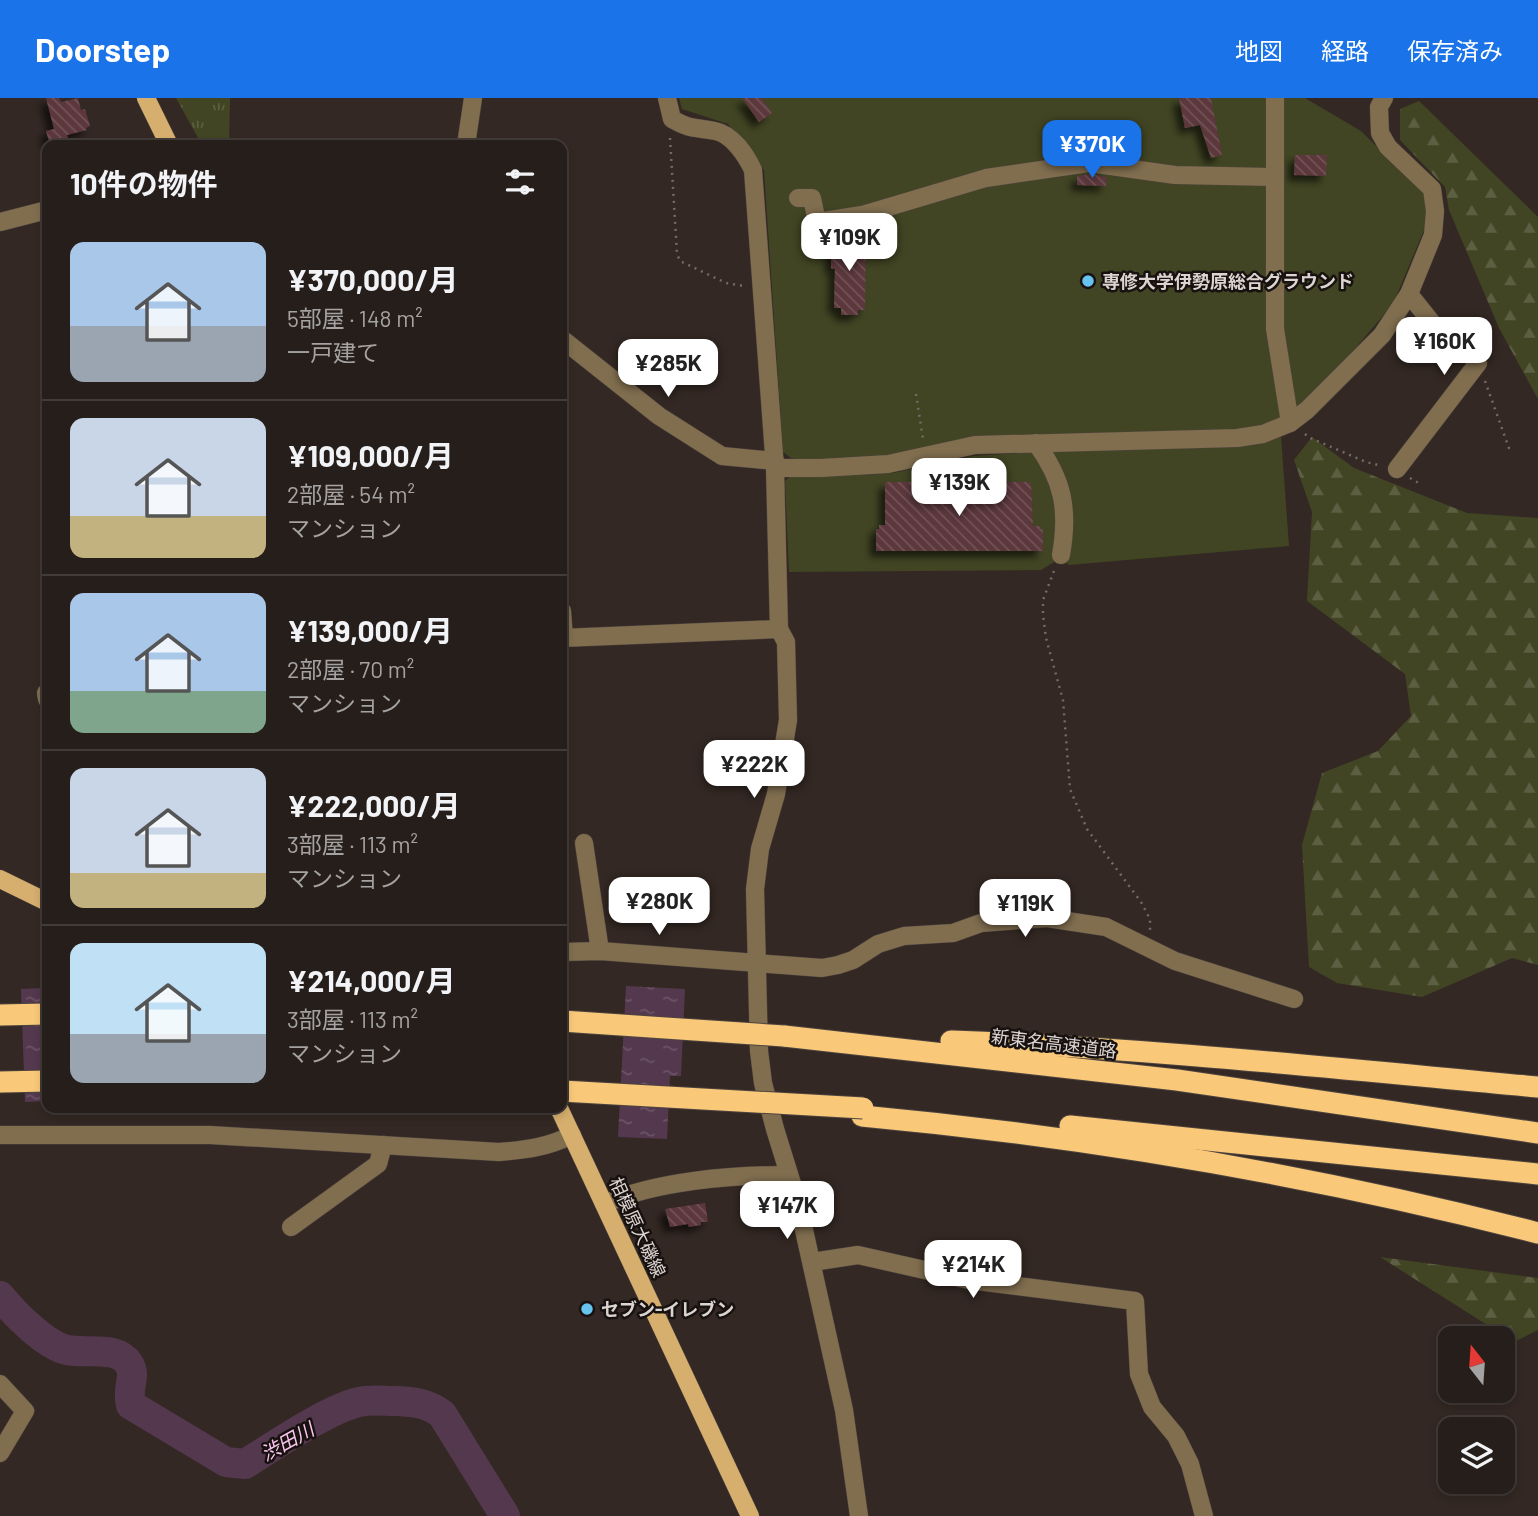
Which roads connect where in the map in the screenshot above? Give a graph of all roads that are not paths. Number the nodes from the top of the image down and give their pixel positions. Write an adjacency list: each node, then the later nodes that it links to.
1 (146, 98): 6 (main road)
2 (473, 98): 7 (street)
3 (667, 98): 16 (street)
4 (1275, 98): 8 (street)
5 (1384, 98): 12 (street)
6 (167, 140)
7 (467, 140)
8 (1275, 177): 9 (street); 14 (street)
9 (799, 198)
10 (42, 211): 11 (street)
11 (0, 222)
12 (1409, 294): 14 (street); 17 (street)
13 (567, 343): 16 (street)
14 (1292, 422): 15 (street)
15 (1036, 443): 16 (street); 18 (street)
16 (775, 464): 19 (street)
17 (1397, 469)
18 (1061, 555)
19 (779, 629): 20 (street); 26 (street)
20 (567, 638)
21 (590, 851): 24 (street)
22 (0, 879): 23 (main road)
23 (42, 900)
24 (600, 951): 25 (street); 26 (street)
25 (567, 952)
26 (757, 963): 27 (street); 43 (street)
27 (1294, 999)
28 (42, 1014): 29 (highway)
29 (0, 1015)
30 (567, 1021): 31 (highway, bridge)
31 (868, 1042): 34 (highway); 38 (highway, 新東名高速道路)
32 (42, 1081): 33 (highway)
33 (0, 1082)
34 (1538, 1087)
35 (567, 1091): 36 (highway, bridge)
36 (862, 1112): 42 (highway); 46 (highway)
37 (561, 1113): 40 (main road, 相模原大磯線)
38 (1538, 1133)
39 (0, 1135): 41 (street)
40 (572, 1135): 41 (street); 44 (main road, 相模原大磯線)
41 (383, 1145): 45 (street)
42 (1538, 1174)
43 (788, 1175): 44 (street); 47 (street)
44 (604, 1204): 50 (main road, 相模原大磯線)
45 (291, 1227)
46 (1538, 1233)
47 (812, 1262): 51 (street); 52 (street)
48 (0, 1384): 49 (street)
49 (0, 1453)
50 (750, 1516)
51 (859, 1516)
52 (1204, 1516)

